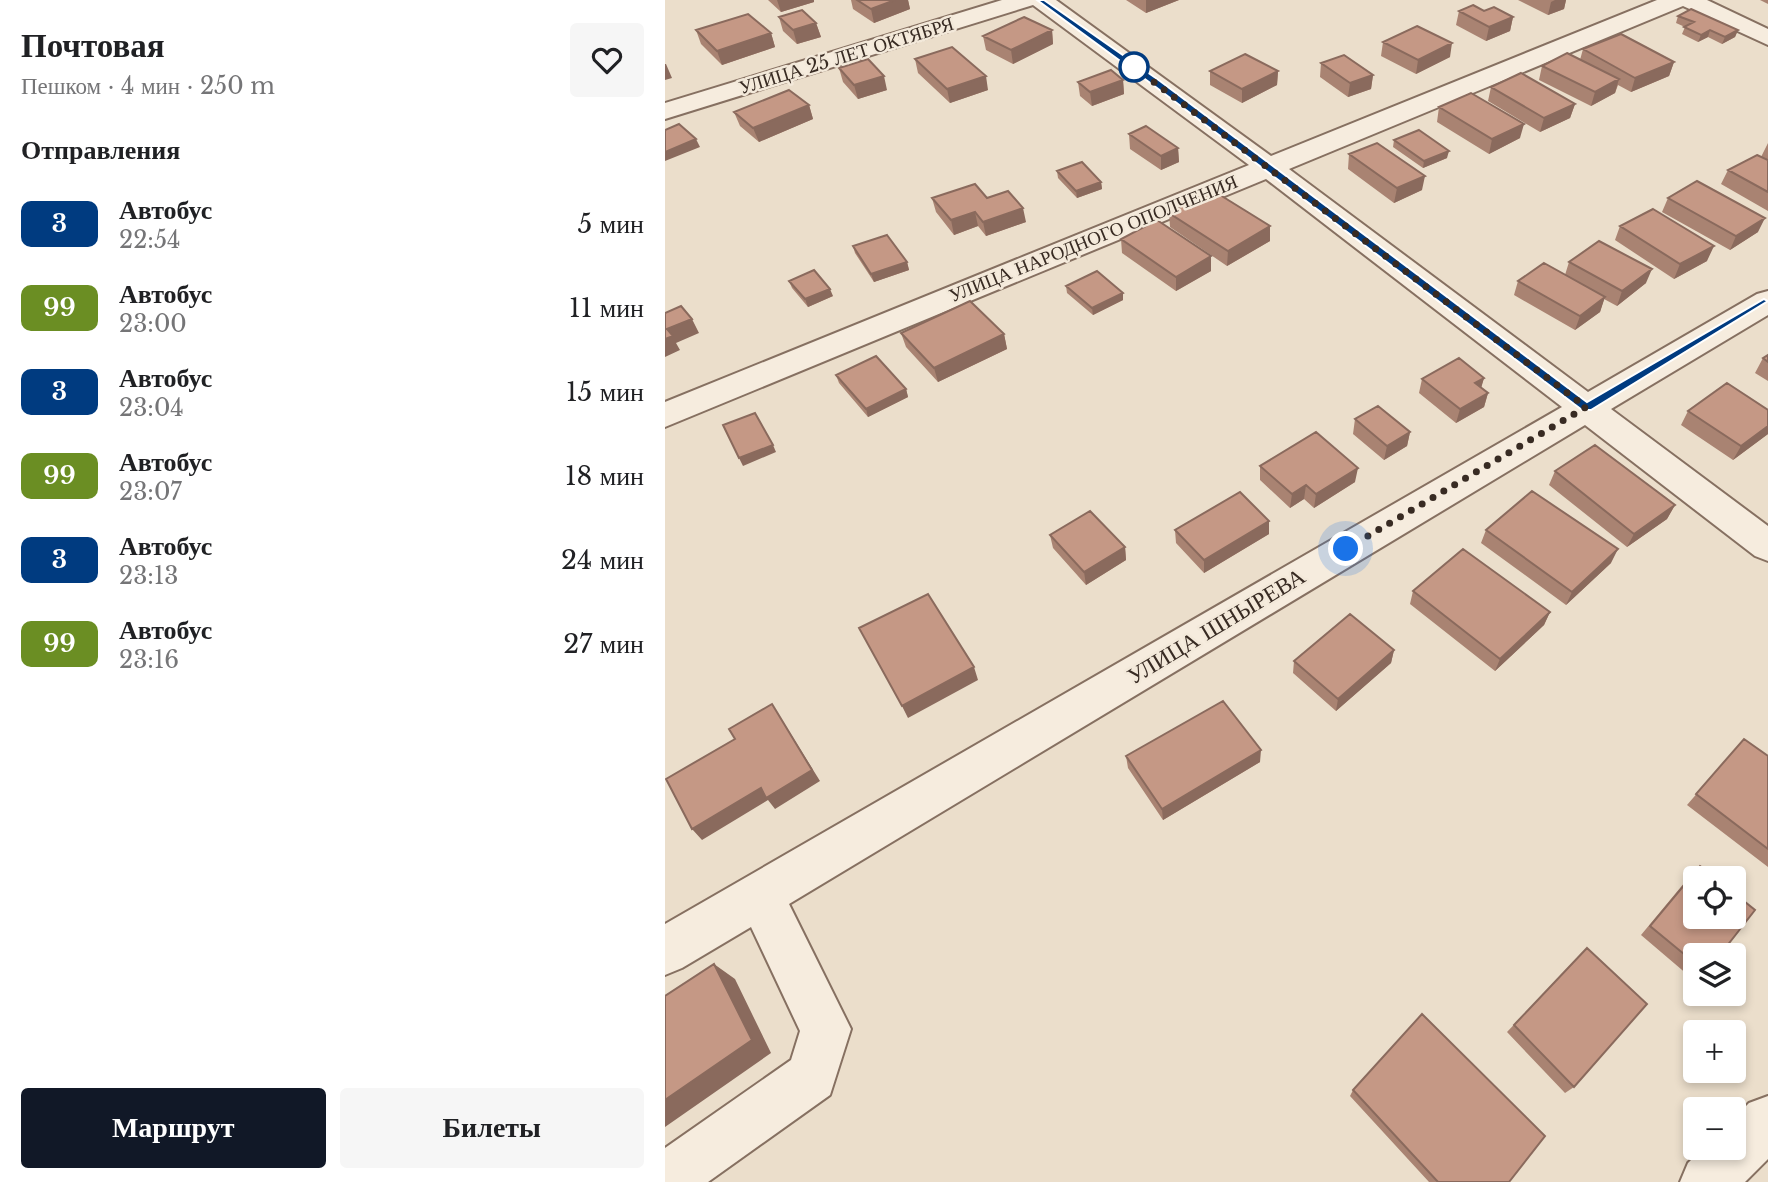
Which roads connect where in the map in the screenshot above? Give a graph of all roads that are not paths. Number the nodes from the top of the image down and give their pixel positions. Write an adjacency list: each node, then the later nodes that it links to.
1 (1026, 0): 6 (street, УЛИЦА 25 ЛЕТ ОКТЯБРЯ)
2 (1041, 0): 7 (street)
3 (1677, 0): 7 (street, УЛИЦА НАРОДНОГО ОПОЛЧЕНИЯ)
4 (1689, 0): 5 (street)
5 (1768, 38)
6 (665, 111)
7 (1267, 166): 9 (street); 10 (street, УЛИЦА НАРОДНОГО ОПОЛЧЕНИЯ)
8 (1768, 301): 9 (street, УЛИЦА ШНЫРЕВА)
9 (1586, 407): 11 (street); 12 (street, УЛИЦА ШНЫРЕВА)
10 (665, 415)
11 (1768, 546)
12 (760, 896): 13 (street, УЛИЦА ШНЫРЕВА); 15 (street)
13 (665, 951)
14 (1768, 1122): 16 (street)
15 (665, 1180)
16 (1707, 1182)

